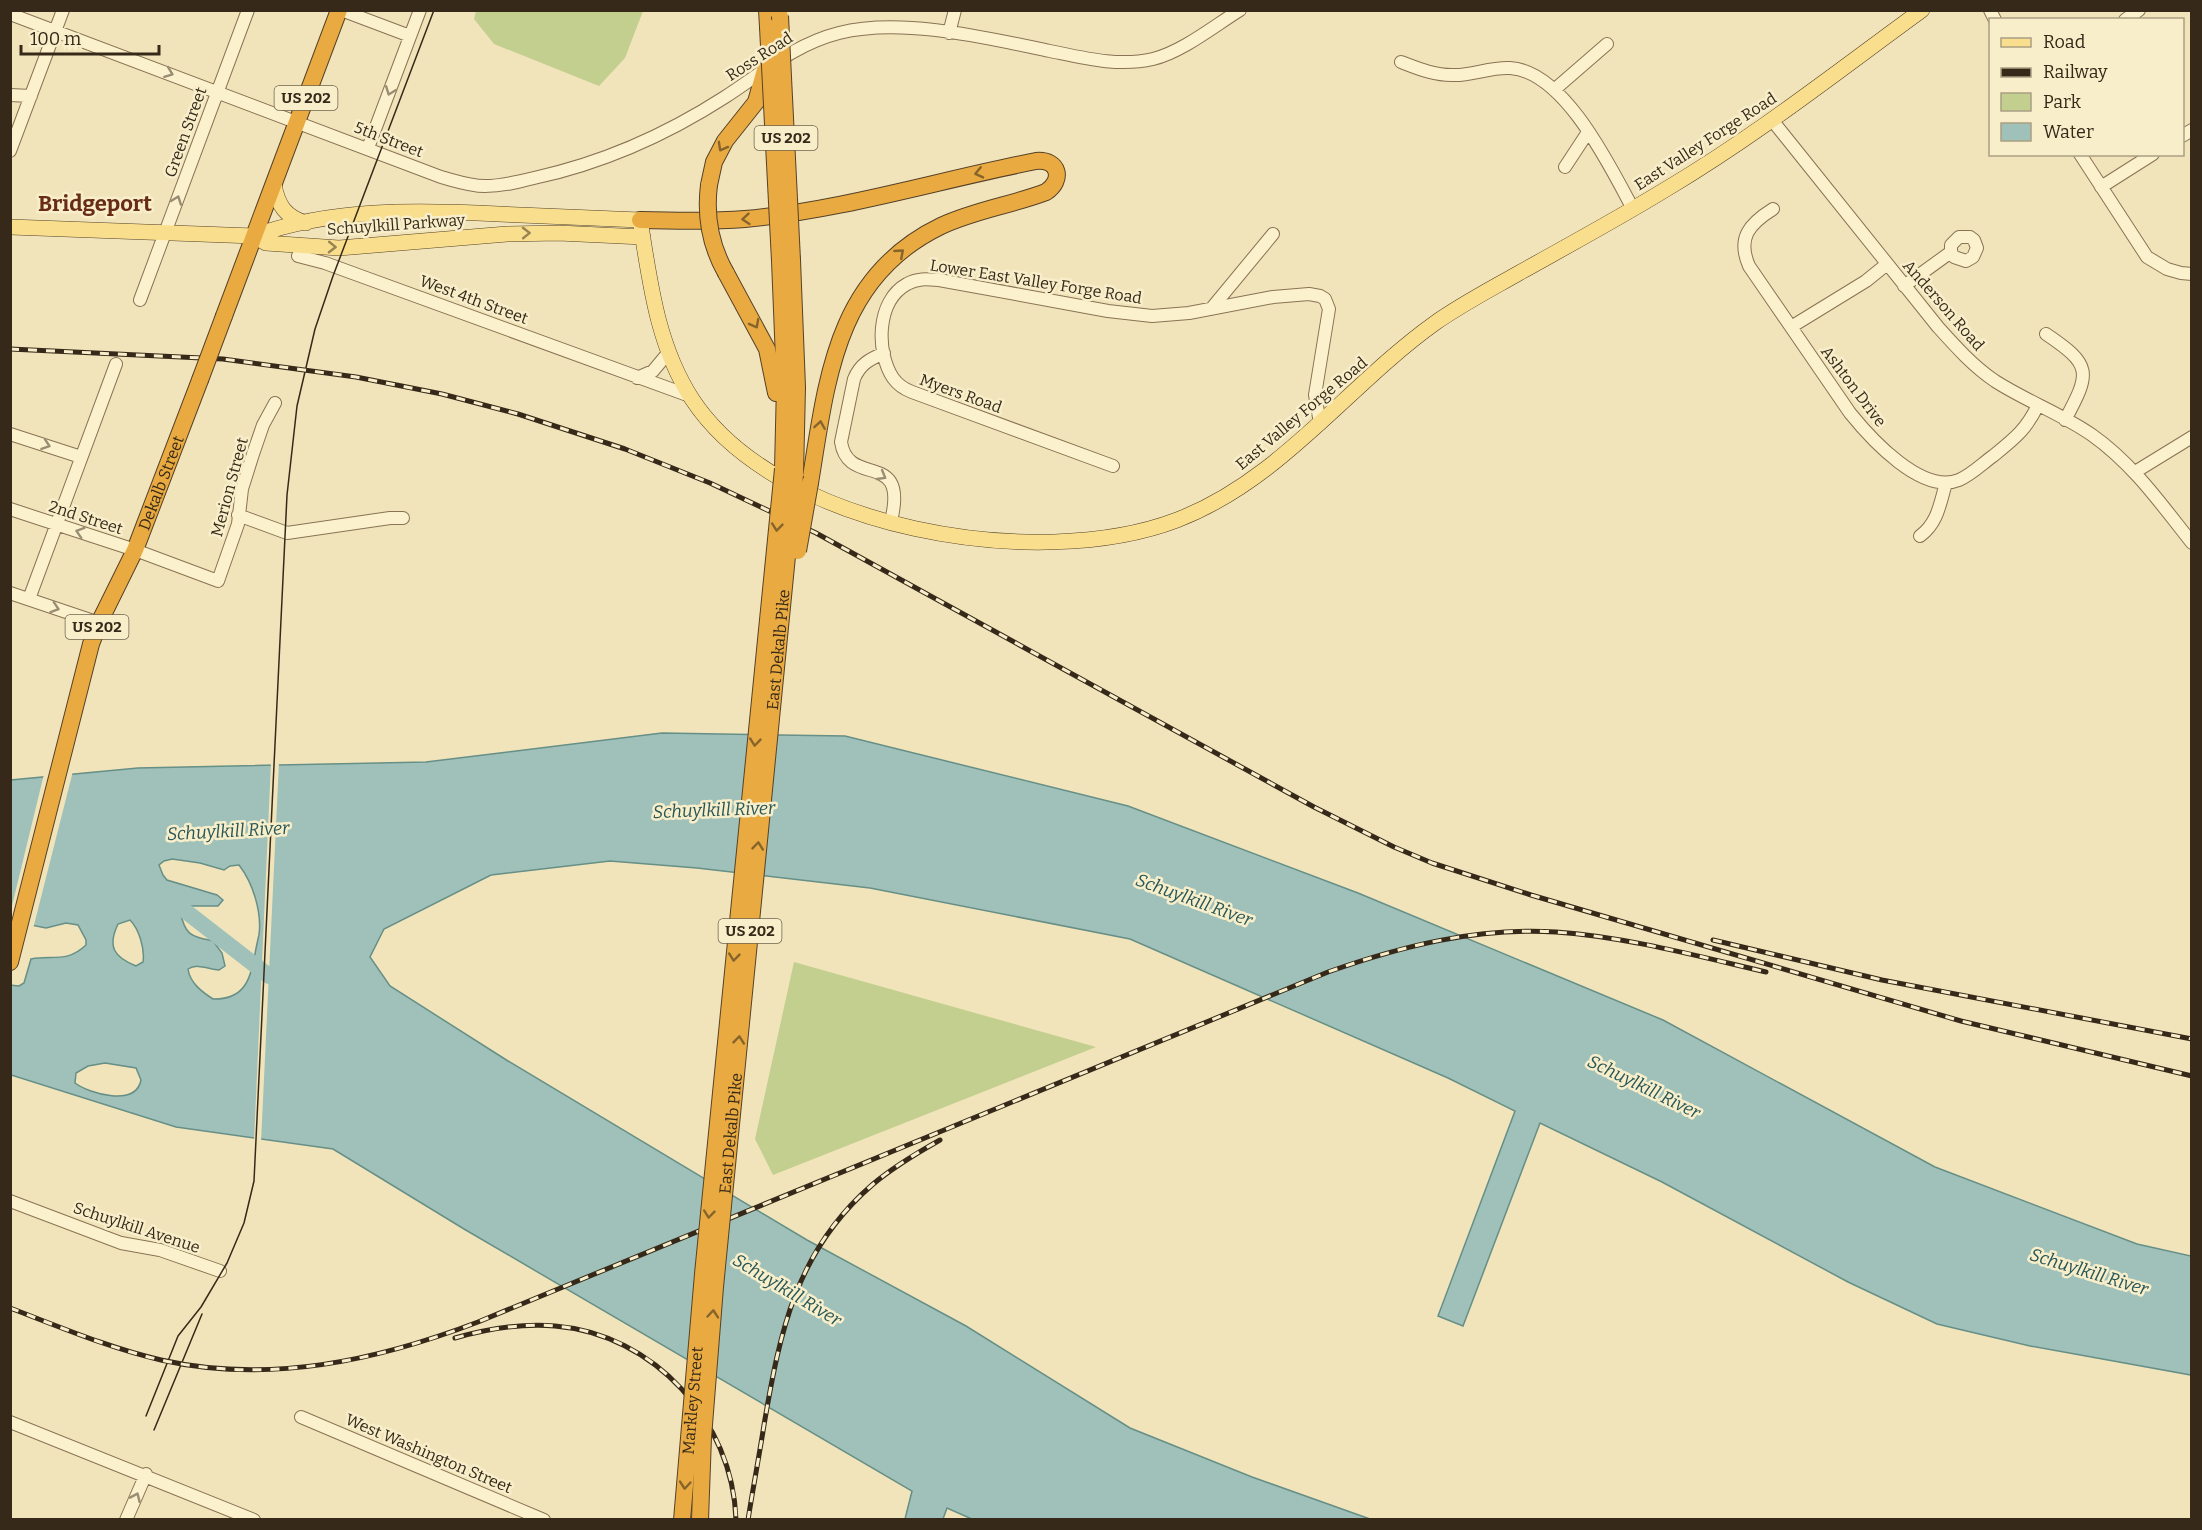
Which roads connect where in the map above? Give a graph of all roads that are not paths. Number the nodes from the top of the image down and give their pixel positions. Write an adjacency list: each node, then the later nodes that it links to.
1 (63, 10): 10 (street)
2 (248, 10): 17 (street, Green Street)
3 (340, 10): 12 (street); 21 (highway, Dekalb Street / US 202)
4 (420, 10): 12 (street)
5 (955, 10): 11 (street)
6 (1240, 10): 11 (street, Ross Road)
7 (1922, 10): 20 (main road, East Valley Forge Road)
8 (10, 14): 10 (street, 5th Street)
9 (774, 16): 42 (highway, East Dekalb Pike / US 202, bridge)
10 (55, 31): 17 (street, 5th Street, one-way to 17); 19 (street)
11 (949, 33): 15 (street, Ross Road)
12 (410, 36): 23 (street, one-way to 23)
13 (1607, 44): 16 (street)
14 (1401, 62): 16 (street)
15 (765, 70): 28 (street, Ross Road); 57 (highway, one-way to 57, bridge)
16 (1554, 90): 22 (street)
17 (218, 91): 21 (street, 5th Street); 36 (street, Green Street, one-way to 17)
18 (10, 95): 19 (street)
19 (31, 96): 24 (street)
20 (1772, 120): 31 (main road, East Valley Forge Road); 43 (street, Anderson Road)
21 (298, 121): 23 (street, 5th Street); 29 (highway, Dekalb Street / US 202)
22 (1588, 132): 27 (street); 31 (street)
23 (368, 148): 28 (street, 5th Street)
24 (10, 151)
25 (2081, 156): 30 (street)
26 (2150, 156): 30 (street)
27 (1564, 167)
28 (441, 177)
29 (274, 185): 34 (main road); 38 (highway, Dekalb Street / US 202)
30 (2101, 187): 44 (street)
31 (1633, 208): 59 (main road, East Valley Forge Road)
32 (1773, 209): 48 (street, Ashton Drive)
33 (640, 220): 34 (main road, Schuylkill Parkway); 39 (main road, East Valley Forge Road); 65 (highway, one-way to 33)
34 (306, 223): 38 (main road, Schuylkill Parkway)
35 (10, 227): 36 (main road)
36 (165, 233): 38 (main road); 46 (street, Green Street)
37 (1273, 234): 47 (street)
38 (254, 236): 39 (main road, Schuylkill Parkway, one-way to 39); 74 (highway, Dekalb Street / US 202, bridge)
39 (643, 237): 50 (main road, East Valley Forge Road)
40 (1951, 252): 45 (street)
41 (298, 256): 53 (street, West 4th Street)
42 (786, 260): 57 (highway, East Dekalb Pike); 65 (highway, East Dekalb Pike / US 202)
43 (1887, 264): 45 (street, Anderson Road); 48 (street)
44 (2192, 274)
45 (1904, 286): 56 (street, Anderson Road)
46 (140, 300)
47 (1211, 309): 51 (street, Lower East Valley Forge Road); 59 (street, Lower East Valley Forge Road)
48 (1791, 327): 66 (street, Ashton Drive)
49 (2046, 334): 58 (street)
50 (668, 352): 53 (street); 54 (main road, East Valley Forge Road)
51 (884, 353): 63 (street, Myers Road); 70 (street, one-way to 70)
52 (116, 364): 62 (street)
53 (637, 378): 54 (street, West 4th Street)
54 (690, 396): 70 (main road, East Valley Forge Road)
55 (274, 403): 68 (street, Merion Street)
56 (2038, 405): 58 (street, Anderson Road); 66 (street)
57 (785, 409): 65 (highway, East Dekalb Pike)
58 (2065, 420): 64 (street, Anderson Road)
59 (1320, 423): 70 (main road, East Valley Forge Road)
60 (10, 434): 62 (street, one-way to 62)
61 (2192, 437): 64 (street)
62 (81, 457): 71 (street)
63 (1113, 466)
64 (2135, 472): 73 (street, Anderson Road)
65 (796, 476): 82 (highway, East Dekalb Pike, one-way to 82, bridge); 82 (highway, East Dekalb Pike / US 202, one-way to 65, bridge)
66 (1946, 483): 72 (street)
67 (10, 509): 71 (street, 2nd Street)
68 (238, 515): 69 (street); 75 (street, Merion Street)
69 (404, 518)
70 (891, 521)
71 (56, 524): 74 (street, 2nd Street, one-way to 71); 77 (street)
72 (1920, 536)
73 (2192, 543)
74 (135, 550): 75 (street, 2nd Street); 78 (highway, Dekalb Street / US 202)
75 (218, 581)
76 (10, 593): 77 (street)
77 (29, 599): 78 (street, one-way to 78)
78 (99, 622): 79 (highway, Dekalb Street / US 202)
79 (10, 962)
80 (10, 1201): 81 (street, Schuylkill Avenue)
81 (220, 1271)
82 (709, 1284): 89 (highway, Markley Street, one-way to 89, bridge); 90 (highway, Markley Street / US 202, one-way to 82, bridge)
83 (301, 1417): 88 (street, West Washington Street)
84 (10, 1422): 85 (street)
85 (146, 1474): 86 (street, one-way to 85); 87 (street)
86 (126, 1520)
87 (254, 1520)
88 (544, 1520)
89 (682, 1520)
90 (700, 1520)

